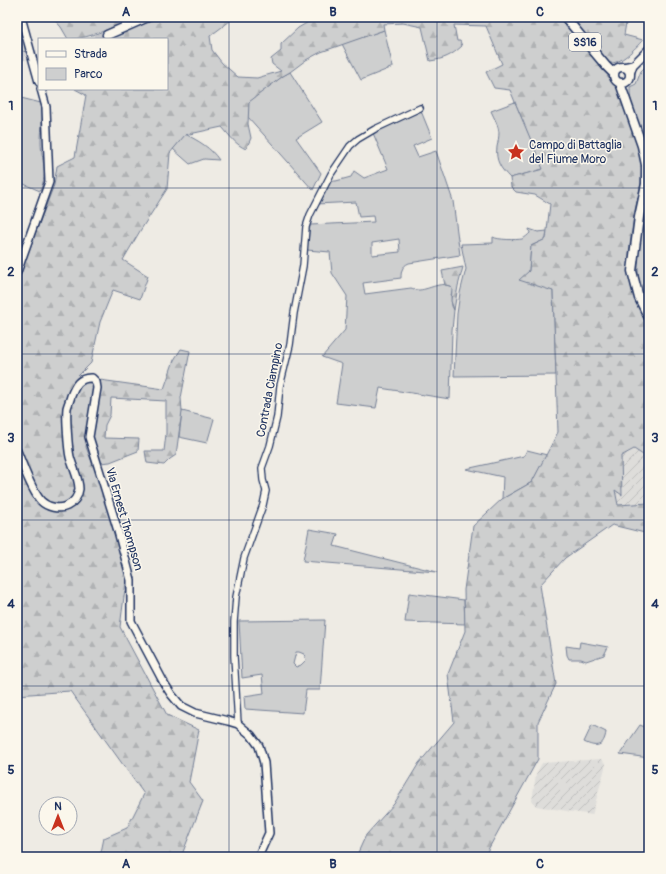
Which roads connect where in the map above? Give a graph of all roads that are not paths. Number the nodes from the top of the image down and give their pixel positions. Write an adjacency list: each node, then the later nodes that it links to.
1 (21, 17): 8 (street)
2 (148, 17): 4 (main road)
3 (565, 17): 7 (main road, SS16)
4 (107, 35)
5 (649, 49): 6 (street)
6 (633, 65): 7 (street); 9 (street)
7 (618, 70): 9 (main road, SS16); 9 (main road, SS16)
8 (38, 78)
9 (625, 79): 13 (main road, SS16)
10 (41, 90): 12 (street)
11 (420, 108): 15 (street, Contrada Ciampino)
12 (17, 272)
13 (649, 318)
14 (17, 451): 15 (street, Via Ernest Thompson)
15 (238, 724): 16 (street, Via Ernest Thompson)
16 (258, 857)

